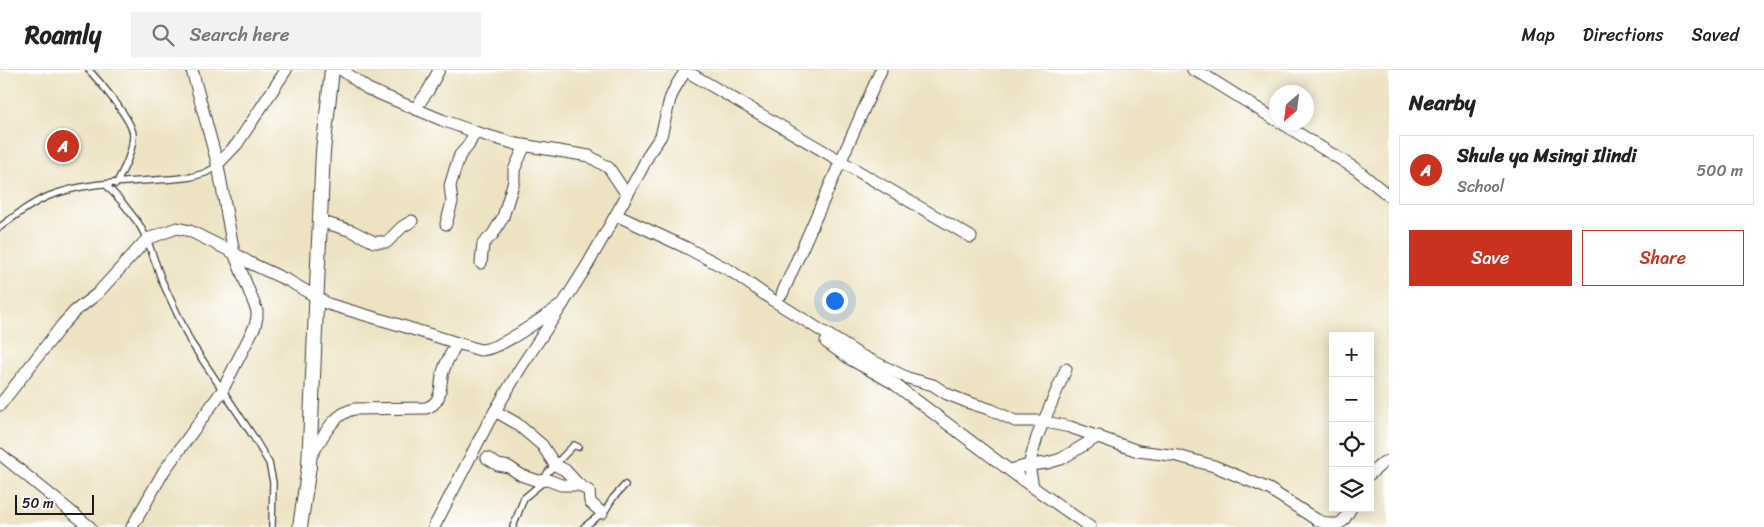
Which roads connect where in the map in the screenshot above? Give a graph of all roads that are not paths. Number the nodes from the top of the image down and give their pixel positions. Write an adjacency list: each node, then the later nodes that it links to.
1 (90, 70): 17 (lane)
2 (192, 70): 16 (street)
3 (286, 70): 16 (street)
4 (332, 70): 24 (street)
5 (342, 70): 10 (street)
6 (439, 70): 10 (street)
7 (881, 70): 15 (street)
8 (1193, 70): 11 (street)
9 (690, 72): 15 (street); 19 (street)
10 (415, 109): 13 (street)
11 (1269, 116)
12 (1293, 130): 20 (street)
13 (475, 132): 14 (street); 23 (street)
14 (525, 145): 19 (street); 29 (street)
15 (840, 161): 26 (street); 30 (street)
16 (218, 165): 17 (lane); 28 (street)
17 (116, 184): 18 (lane)
18 (106, 185): 25 (lane); 27 (lane)
19 (627, 195): 21 (street)
20 (1389, 196)
21 (616, 215): 32 (street); 33 (street)
22 (412, 221): 24 (street)
23 (446, 224)
24 (320, 225): 31 (street)
25 (0, 227)
26 (971, 237)
27 (147, 239): 28 (street); 36 (lane); 37 (street)
28 (234, 253): 31 (street); 36 (street)
29 (481, 263)
30 (782, 294)
31 (317, 298): 34 (street); 43 (street)
32 (771, 299): 39 (street); 48 (street)
33 (564, 304): 34 (street); 38 (street)
34 (457, 343): 43 (street)
35 (1066, 369): 39 (street)
36 (222, 391): 57 (street); 58 (lane)
37 (0, 405)
38 (495, 411): 46 (street); 60 (street)
39 (1044, 422): 40 (street); 47 (street)
40 (1099, 436): 47 (street); 54 (street)
41 (578, 447): 46 (lane)
42 (0, 454): 56 (street)
43 (310, 458): 59 (street)
44 (487, 458): 50 (street)
45 (1389, 461): 49 (street)
46 (555, 465): 50 (lane); 51 (street)
47 (1029, 465): 48 (street); 53 (street)
48 (1010, 470): 53 (street)
49 (1374, 471)
50 (543, 481): 51 (street); 61 (lane)
51 (579, 485): 55 (street)
52 (625, 485): 55 (lane)
53 (1033, 487): 63 (street)
54 (1348, 512)
55 (602, 513): 62 (lane)
56 (90, 527)
57 (132, 527)
58 (272, 527)
59 (300, 527)
60 (434, 527)
61 (512, 527)
62 (584, 527)
63 (1090, 527)

